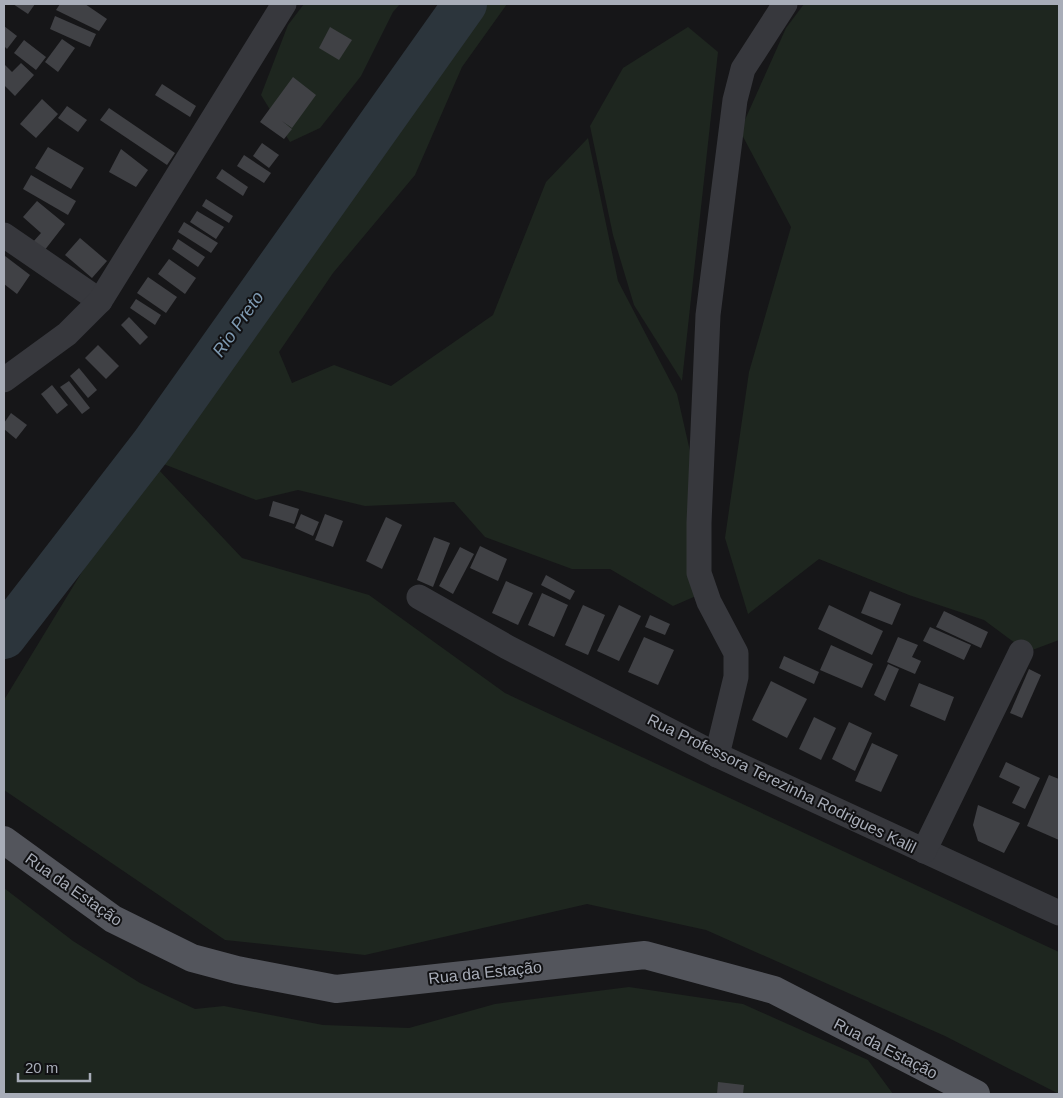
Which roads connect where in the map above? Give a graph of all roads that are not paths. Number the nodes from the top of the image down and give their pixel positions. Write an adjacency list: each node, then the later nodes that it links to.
1 (284, 4): 4 (street)
2 (785, 4): 8 (street)
3 (4, 236): 4 (street)
4 (100, 301): 5 (street)
5 (4, 380)
6 (419, 597): 8 (street, Rua Professora Terezinha Rodrigues Kalil)
7 (1021, 652): 10 (street)
8 (717, 754): 10 (street, Rua Professora Terezinha Rodrigues Kalil)
9 (4, 840): 12 (main road, Rua da Estação)
10 (924, 851): 11 (street, Rua Professora Terezinha Rodrigues Kalil)
11 (1059, 913)
12 (976, 1094)

